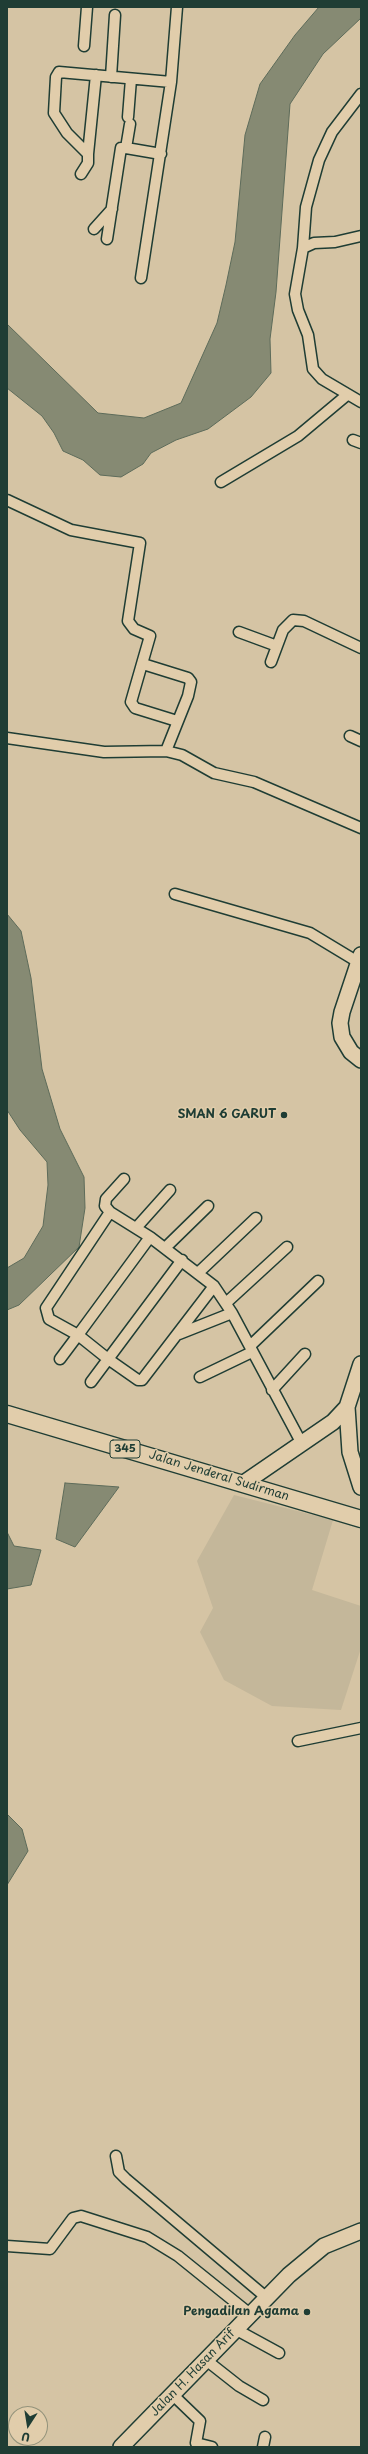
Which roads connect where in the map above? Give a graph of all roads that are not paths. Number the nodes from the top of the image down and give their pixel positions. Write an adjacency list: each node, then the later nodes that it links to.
1 (87, 7): 4 (street)
2 (177, 7): 8 (street)
3 (115, 15): 6 (street)
4 (84, 46)
5 (96, 75): 6 (street); 11 (street); 11 (street)
6 (111, 77): 7 (street)
7 (131, 78): 8 (street); 10 (street)
8 (171, 82): 12 (street)
9 (361, 94): 18 (street)
10 (126, 148): 12 (street); 14 (street)
11 (88, 154): 13 (street)
12 (161, 154): 19 (street)
13 (81, 174)
14 (112, 209): 15 (street); 17 (street)
15 (94, 229)
16 (361, 236): 18 (street)
17 (107, 239)
18 (303, 248): 20 (street)
19 (141, 278)
20 (347, 395): 21 (street); 22 (street)
21 (361, 402)
22 (221, 482)
23 (7, 500): 28 (street)
24 (239, 632): 25 (street)
25 (277, 646): 26 (street); 27 (street)
26 (361, 648)
27 (272, 662)
28 (143, 664): 29 (street); 29 (street)
29 (177, 722): 33 (street)
30 (350, 736): 32 (street)
31 (7, 738): 33 (street)
32 (361, 741)
33 (166, 752): 34 (street)
34 (361, 828)
35 (175, 894): 36 (street)
36 (360, 959): 37 (street)
37 (361, 1060)
38 (124, 1179): 41 (street)
39 (170, 1190): 43 (street)
40 (208, 1206): 46 (street)
41 (110, 1212): 43 (street); 54 (street)
42 (256, 1218): 48 (street)
43 (136, 1228): 44 (street)
44 (150, 1237): 46 (street); 54 (street)
45 (287, 1247): 51 (street)
46 (165, 1248): 47 (street)
47 (182, 1260): 48 (street); 58 (street)
48 (198, 1273): 50 (street)
49 (318, 1281): 55 (street)
50 (214, 1286): 51 (street); 53 (street)
51 (226, 1303): 52 (street)
52 (232, 1313): 53 (street); 55 (street)
53 (179, 1334): 58 (street)
54 (78, 1335): 57 (street); 58 (street)
55 (251, 1349): 60 (street); 62 (street)
56 (305, 1354): 62 (street)
57 (60, 1359)
58 (108, 1359): 61 (street)
59 (360, 1367): 63 (street)
60 (200, 1377)
61 (91, 1382)
62 (272, 1390): 65 (street)
63 (347, 1407): 65 (street); 67 (street)
64 (7, 1414): 66 (main road, Jalan Jenderal Sudirman / 345)
65 (302, 1444): 66 (street)
66 (244, 1483): 68 (main road, Jalan Jenderal Sudirman / 345)
67 (361, 1487)
68 (361, 1519)
69 (361, 1728): 70 (street)
70 (298, 1741)
71 (116, 2156): 74 (street)
72 (361, 2231): 74 (street, Jalan H. Hasan Arif)
73 (7, 2246): 75 (street)
74 (267, 2298): 75 (street, Jalan H. Hasan Arif)
75 (250, 2314): 76 (street, Jalan H. Hasan Arif)
76 (235, 2329): 77 (street); 78 (street, Jalan H. Hasan Arif)
77 (279, 2353)
78 (206, 2360): 79 (street, Jalan H. Hasan Arif); 80 (street)
79 (173, 2395): 81 (street, Jalan H. Hasan Arif); 82 (street)
80 (263, 2400)
81 (121, 2447)
82 (212, 2447)

